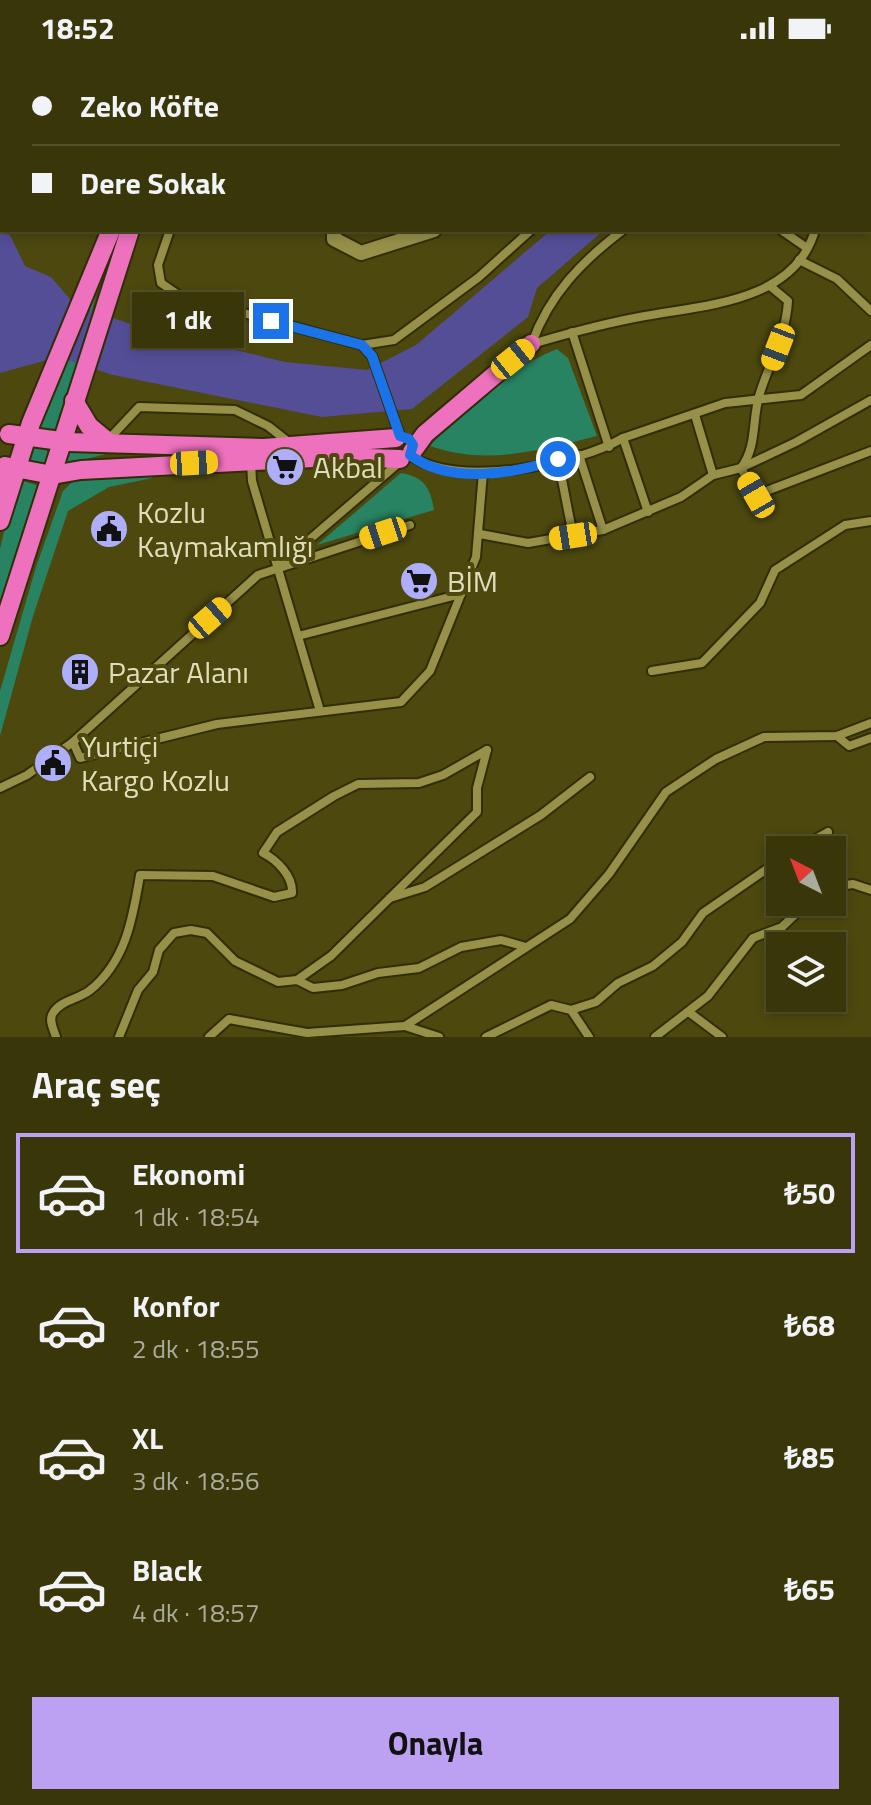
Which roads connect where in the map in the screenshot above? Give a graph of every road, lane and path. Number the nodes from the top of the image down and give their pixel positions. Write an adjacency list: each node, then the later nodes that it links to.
1 (523, 56): 2 (street)
2 (539, 56)
3 (110, 232): 24 (highway)
4 (129, 232): 20 (highway)
5 (169, 232): 18 (street)
6 (334, 232): 7 (street)
7 (428, 232)
8 (529, 232): 18 (street)
9 (620, 232): 17 (street)
10 (785, 232): 12 (street)
11 (814, 232): 12 (street)
12 (809, 245): 13 (street)
13 (799, 260): 14 (street); 15 (street)
14 (770, 286): 16 (street); 21 (street)
15 (871, 311)
16 (572, 332): 17 (street); 29 (street)
17 (531, 344): 30 (highway)
18 (362, 345): 30 (street)
19 (871, 345): 21 (street)
20 (76, 395): 26 (highway); 27 (highway)
21 (759, 398): 23 (street); 36 (street)
22 (871, 400): 36 (street)
23 (695, 415): 25 (street); 38 (street)
24 (17, 432): 27 (highway); 35 (highway)
25 (623, 438): 29 (street); 40 (street)
26 (107, 441): 27 (highway); 28 (highway); 28 (street)
27 (61, 442): 39 (highway)
28 (295, 446): 30 (highway)
29 (609, 447): 32 (street)
30 (403, 448): 34 (highway); 37 (street); 47 (street)
31 (871, 451): 36 (street)
32 (579, 455): 33 (street); 44 (street)
33 (558, 459): 37 (street); 46 (street)
34 (251, 462): 39 (highway); 47 (street)
35 (7, 466): 39 (highway); 41 (highway)
36 (741, 468): 38 (street)
37 (483, 472): 45 (street)
38 (713, 475): 40 (street)
39 (50, 482): 49 (highway)
40 (648, 512): 44 (street)
41 (0, 521)
42 (871, 521): 51 (street)
43 (410, 525): 47 (street)
44 (603, 530): 46 (street)
45 (480, 534): 46 (street); 48 (street)
46 (573, 536)
47 (277, 567): 50 (street); 56 (street)
48 (461, 594): 50 (street); 52 (street)
49 (0, 636)
50 (298, 636): 52 (street)
51 (652, 671)
52 (320, 711): 56 (street)
53 (871, 723): 54 (street)
54 (837, 736): 55 (street); 66 (street)
55 (871, 738)
56 (73, 742): 58 (street)
57 (590, 777): 64 (street)
58 (0, 788)
59 (828, 832): 60 (street)
60 (821, 836)
61 (766, 870): 68 (street)
62 (846, 885): 63 (street)
63 (871, 890)
64 (385, 900): 67 (street); 71 (street)
65 (793, 916): 69 (street)
66 (526, 947): 67 (street); 70 (street)
67 (297, 980): 72 (street)
68 (571, 1010): 75 (street); 76 (street)
69 (690, 1013): 77 (street); 78 (street)
70 (405, 1026): 73 (street); 74 (street)
71 (56, 1037)
72 (119, 1037)
73 (209, 1037)
74 (439, 1037)
75 (486, 1037)
76 (589, 1037)
77 (656, 1037)
78 (722, 1037)

